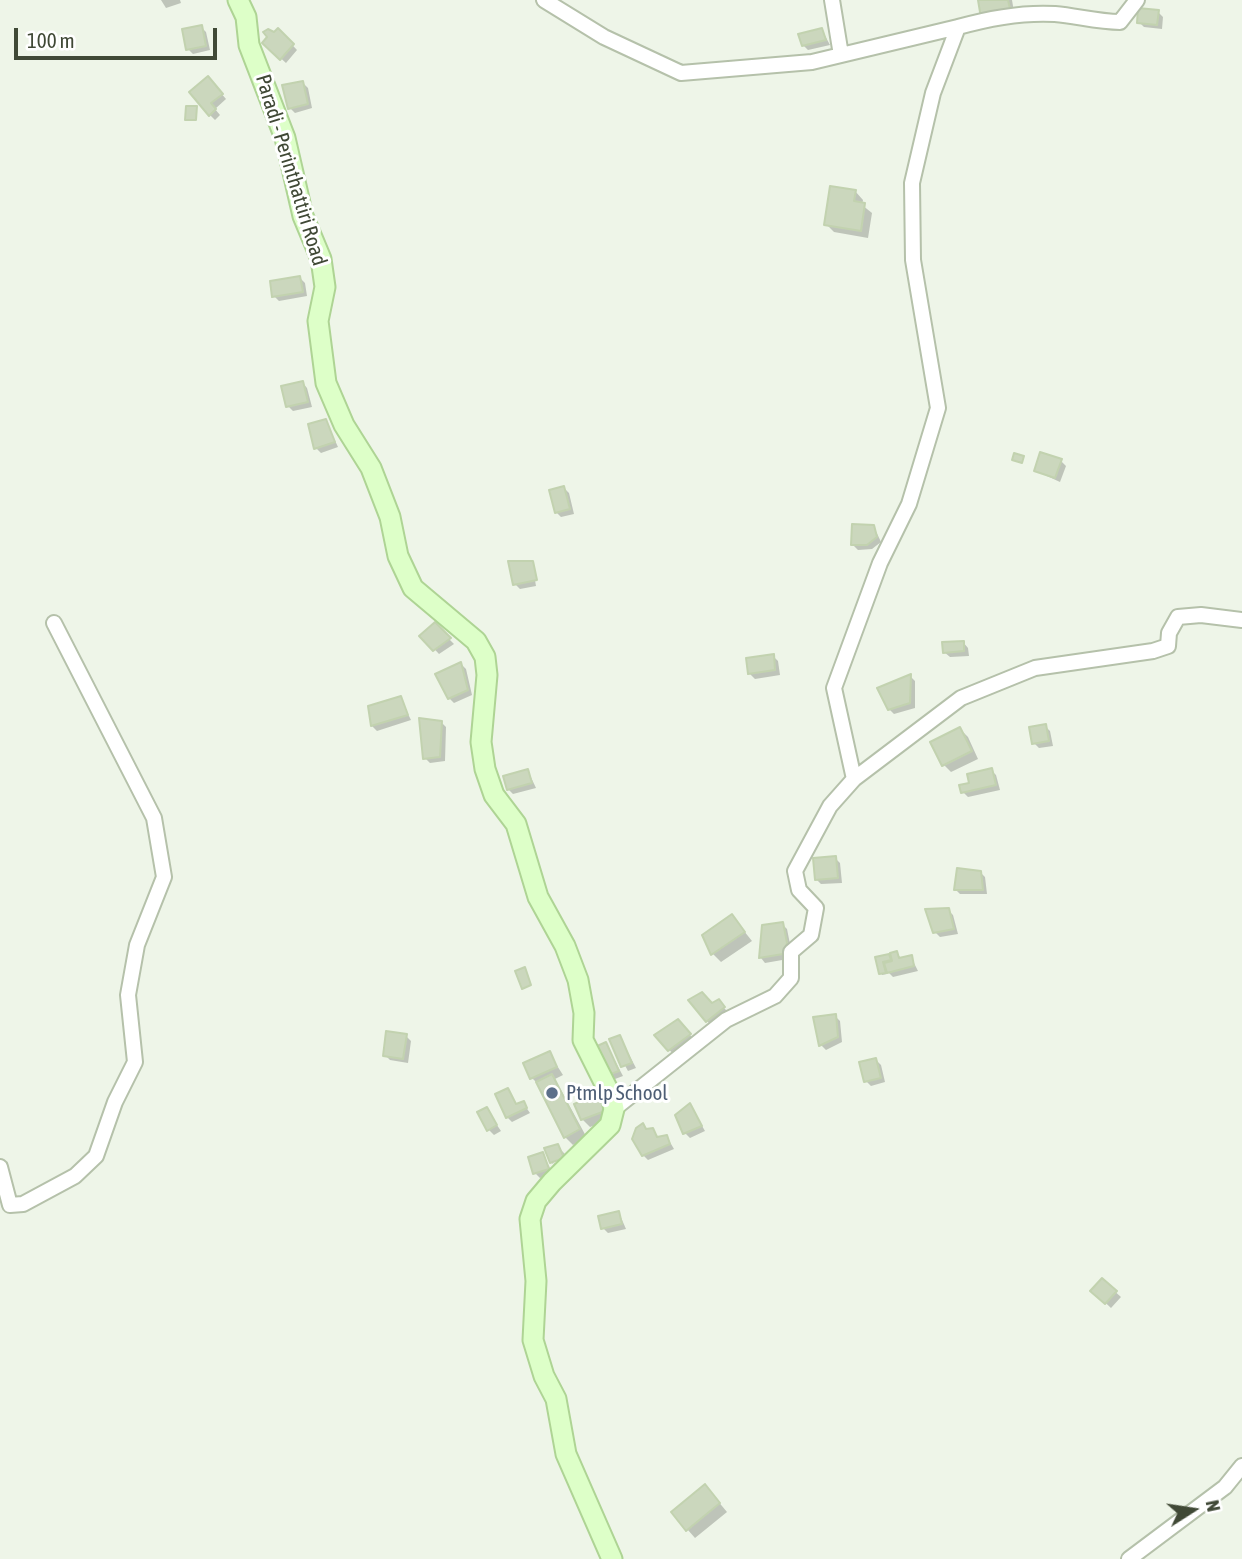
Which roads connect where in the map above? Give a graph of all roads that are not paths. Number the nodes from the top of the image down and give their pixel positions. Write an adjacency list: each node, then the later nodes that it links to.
1 (238, 0): 10 (main road, Paradi - Perinthattiri Road)
2 (544, 0): 6 (street)
3 (832, 0): 6 (street)
4 (1137, 0): 5 (street)
5 (958, 27): 6 (street); 9 (street)
6 (841, 55)
7 (1242, 620): 9 (street)
8 (54, 623): 11 (street)
9 (854, 779): 10 (street)
10 (614, 1110): 13 (main road)
11 (0, 1167)
12 (1242, 1466): 14 (street)
13 (612, 1559)
14 (1129, 1559)

